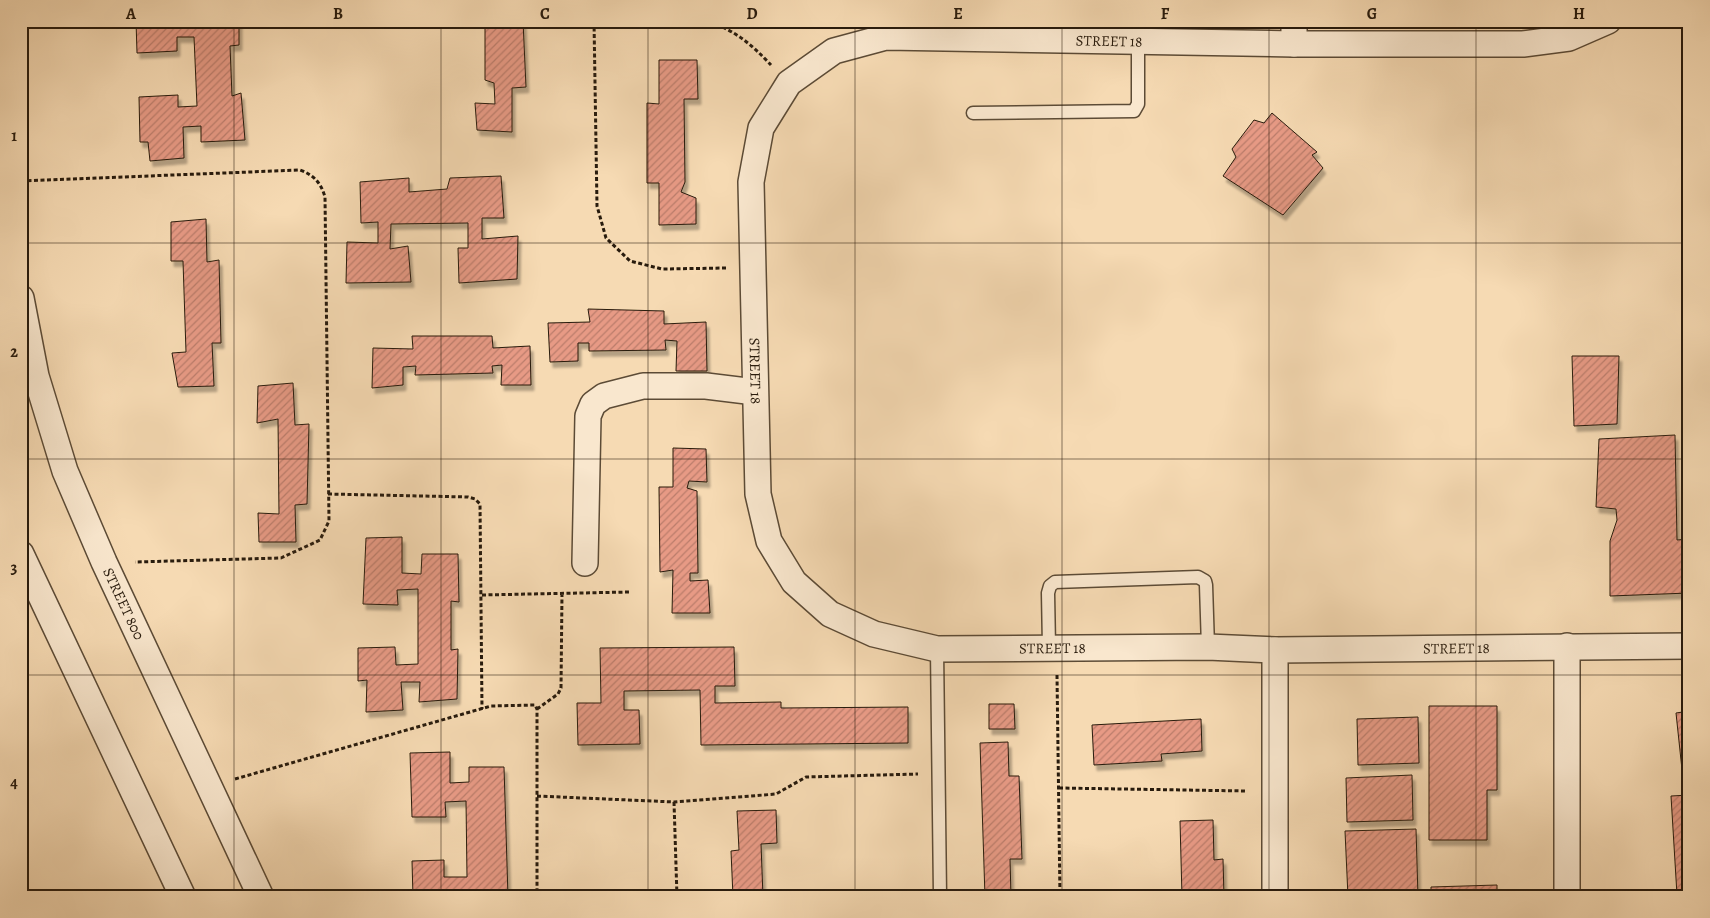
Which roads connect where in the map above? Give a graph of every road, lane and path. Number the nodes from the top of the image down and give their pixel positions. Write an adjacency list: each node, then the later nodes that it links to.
1 (594, 21): 9 (path)
2 (704, 21): 6 (path)
3 (1608, 21): 4 (street, STREET 18)
4 (1294, 33): 5 (street, STREET 18)
5 (1138, 42): 6 (street, STREET 18); 7 (lane)
6 (789, 83): 9 (street, STREET 18)
7 (974, 113)
8 (21, 181): 12 (path)
9 (752, 268): 11 (street, STREET 18)
10 (21, 298): 14 (street, STREET 800)
11 (755, 392): 15 (street); 23 (street, STREET 18)
12 (328, 494): 14 (path); 18 (path)
13 (21, 554): 34 (street)
14 (104, 562): 28 (street, STREET 800)
15 (584, 563)
16 (629, 592): 17 (path)
17 (562, 593): 18 (path); 26 (path)
18 (482, 595): 25 (path)
19 (1567, 646): 20 (street, STREET 18); 24 (street, STREET 18); 40 (street)
20 (1689, 646)
21 (1053, 647): 22 (street, STREET 18); 22 (lane); 23 (street, STREET 18); 29 (path)
22 (1208, 647): 24 (street, STREET 18)
23 (937, 649): 27 (lane)
24 (1275, 650): 30 (street)
25 (482, 709): 26 (path); 28 (path)
26 (537, 709): 31 (path)
27 (937, 774): 32 (path); 33 (lane)
28 (208, 786): 35 (street, STREET 800)
29 (1058, 788): 30 (path); 38 (path)
30 (1276, 791): 39 (street)
31 (536, 796): 32 (path); 36 (path)
32 (674, 802): 37 (path)
33 (940, 894)
34 (183, 897)
35 (261, 897)
36 (537, 897)
37 (677, 897)
38 (1060, 897)
39 (1275, 897)
40 (1567, 897)

